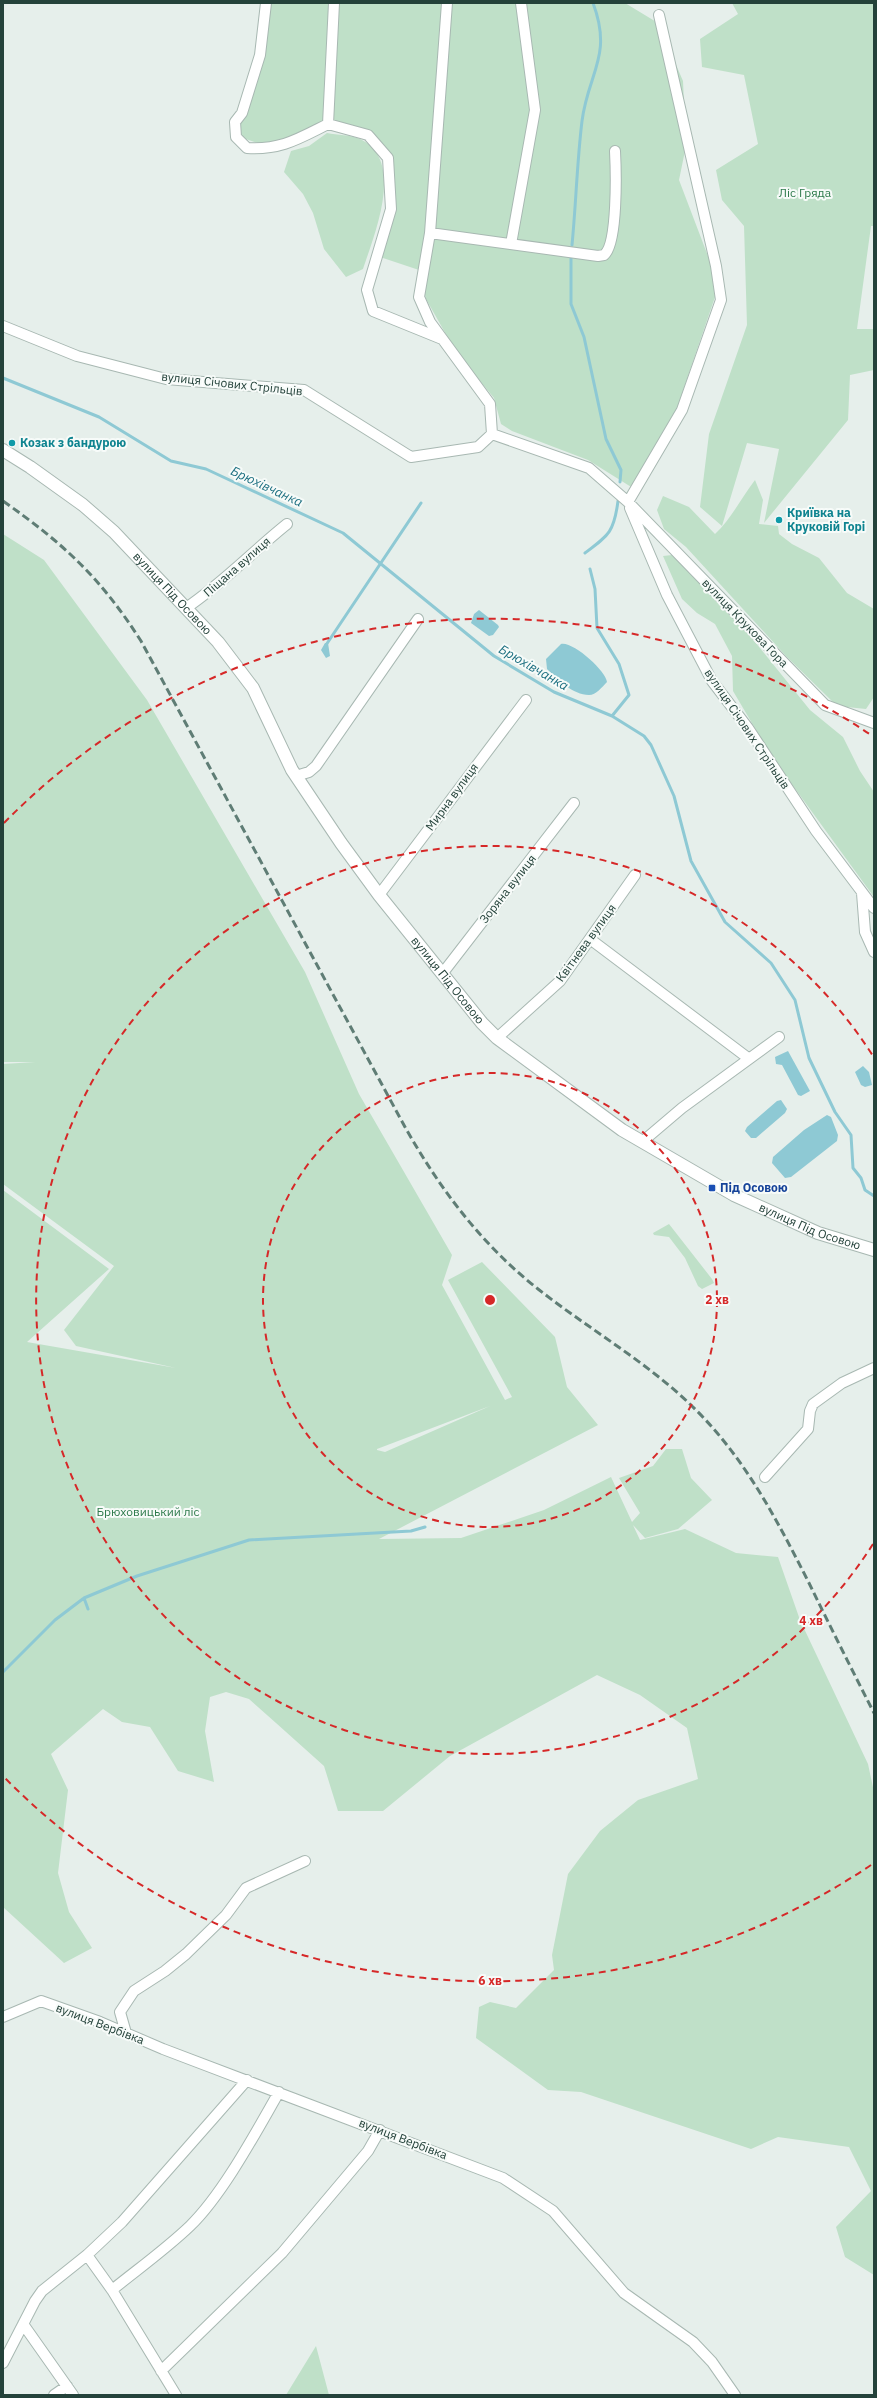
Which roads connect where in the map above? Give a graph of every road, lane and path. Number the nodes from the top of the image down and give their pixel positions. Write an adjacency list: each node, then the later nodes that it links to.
1 (266, 3): 6 (street)
2 (334, 3): 6 (street)
3 (447, 3): 8 (street)
4 (521, 3): 9 (street)
5 (659, 14): 14 (street)
6 (328, 124): 11 (street)
7 (615, 151): 9 (street)
8 (430, 233): 9 (street); 11 (street)
9 (511, 244)
10 (3, 326): 12 (street, вулиця Січових Стрільців)
11 (442, 339): 12 (street)
12 (492, 434): 14 (street, вулиця Січових Стрільців)
13 (3, 450): 16 (street, вулиця Під Осовою)
14 (628, 502): 19 (street, вулиця Крукова Гора); 23 (street, вулиця Січових Стрільців)
15 (287, 524): 16 (street, Піщана вулиця)
16 (186, 608): 20 (street, вулиця Під Осовою)
17 (418, 619): 20 (street)
18 (526, 700): 24 (street, Мирна вулиця)
19 (874, 723)
20 (296, 776): 24 (street, вулиця Під Осовою)
21 (574, 803): 28 (street, Зоряна вулиця)
22 (635, 875): 26 (street, Квітнева вулиця)
23 (862, 893): 25 (street, вулиця Січових Стрільців); 27 (street)
24 (379, 895): 28 (street, вулиця Під Осовою)
25 (874, 908)
26 (590, 939): 30 (street, Квітнева вулиця); 31 (street)
27 (874, 952)
28 (442, 974): 30 (street, вулиця Під Осовою)
29 (779, 1037): 31 (street)
30 (497, 1038): 32 (street, вулиця Під Осовою)
31 (748, 1058): 32 (street)
32 (642, 1142): 33 (street, вулиця Під Осовою)
33 (874, 1250)
34 (874, 1368): 35 (street)
35 (765, 1477)
36 (306, 1861): 38 (street)
37 (3, 2017): 38 (street, вулиця Вербівка)
38 (126, 2033): 39 (street, вулиця Вербівка)
39 (248, 2080): 40 (street, вулиця Вербівка); 42 (street)
40 (279, 2092): 41 (street, вулиця Вербівка); 43 (street)
41 (380, 2130): 46 (street); 50 (street, вулиця Вербівка)
42 (87, 2255): 43 (street); 44 (street)
43 (112, 2290): 46 (street)
44 (23, 2324): 45 (street); 47 (street)
45 (3, 2363)
46 (161, 2371): 49 (street)
47 (70, 2391): 48 (street)
48 (54, 2395)
49 (176, 2395)
50 (734, 2395)

